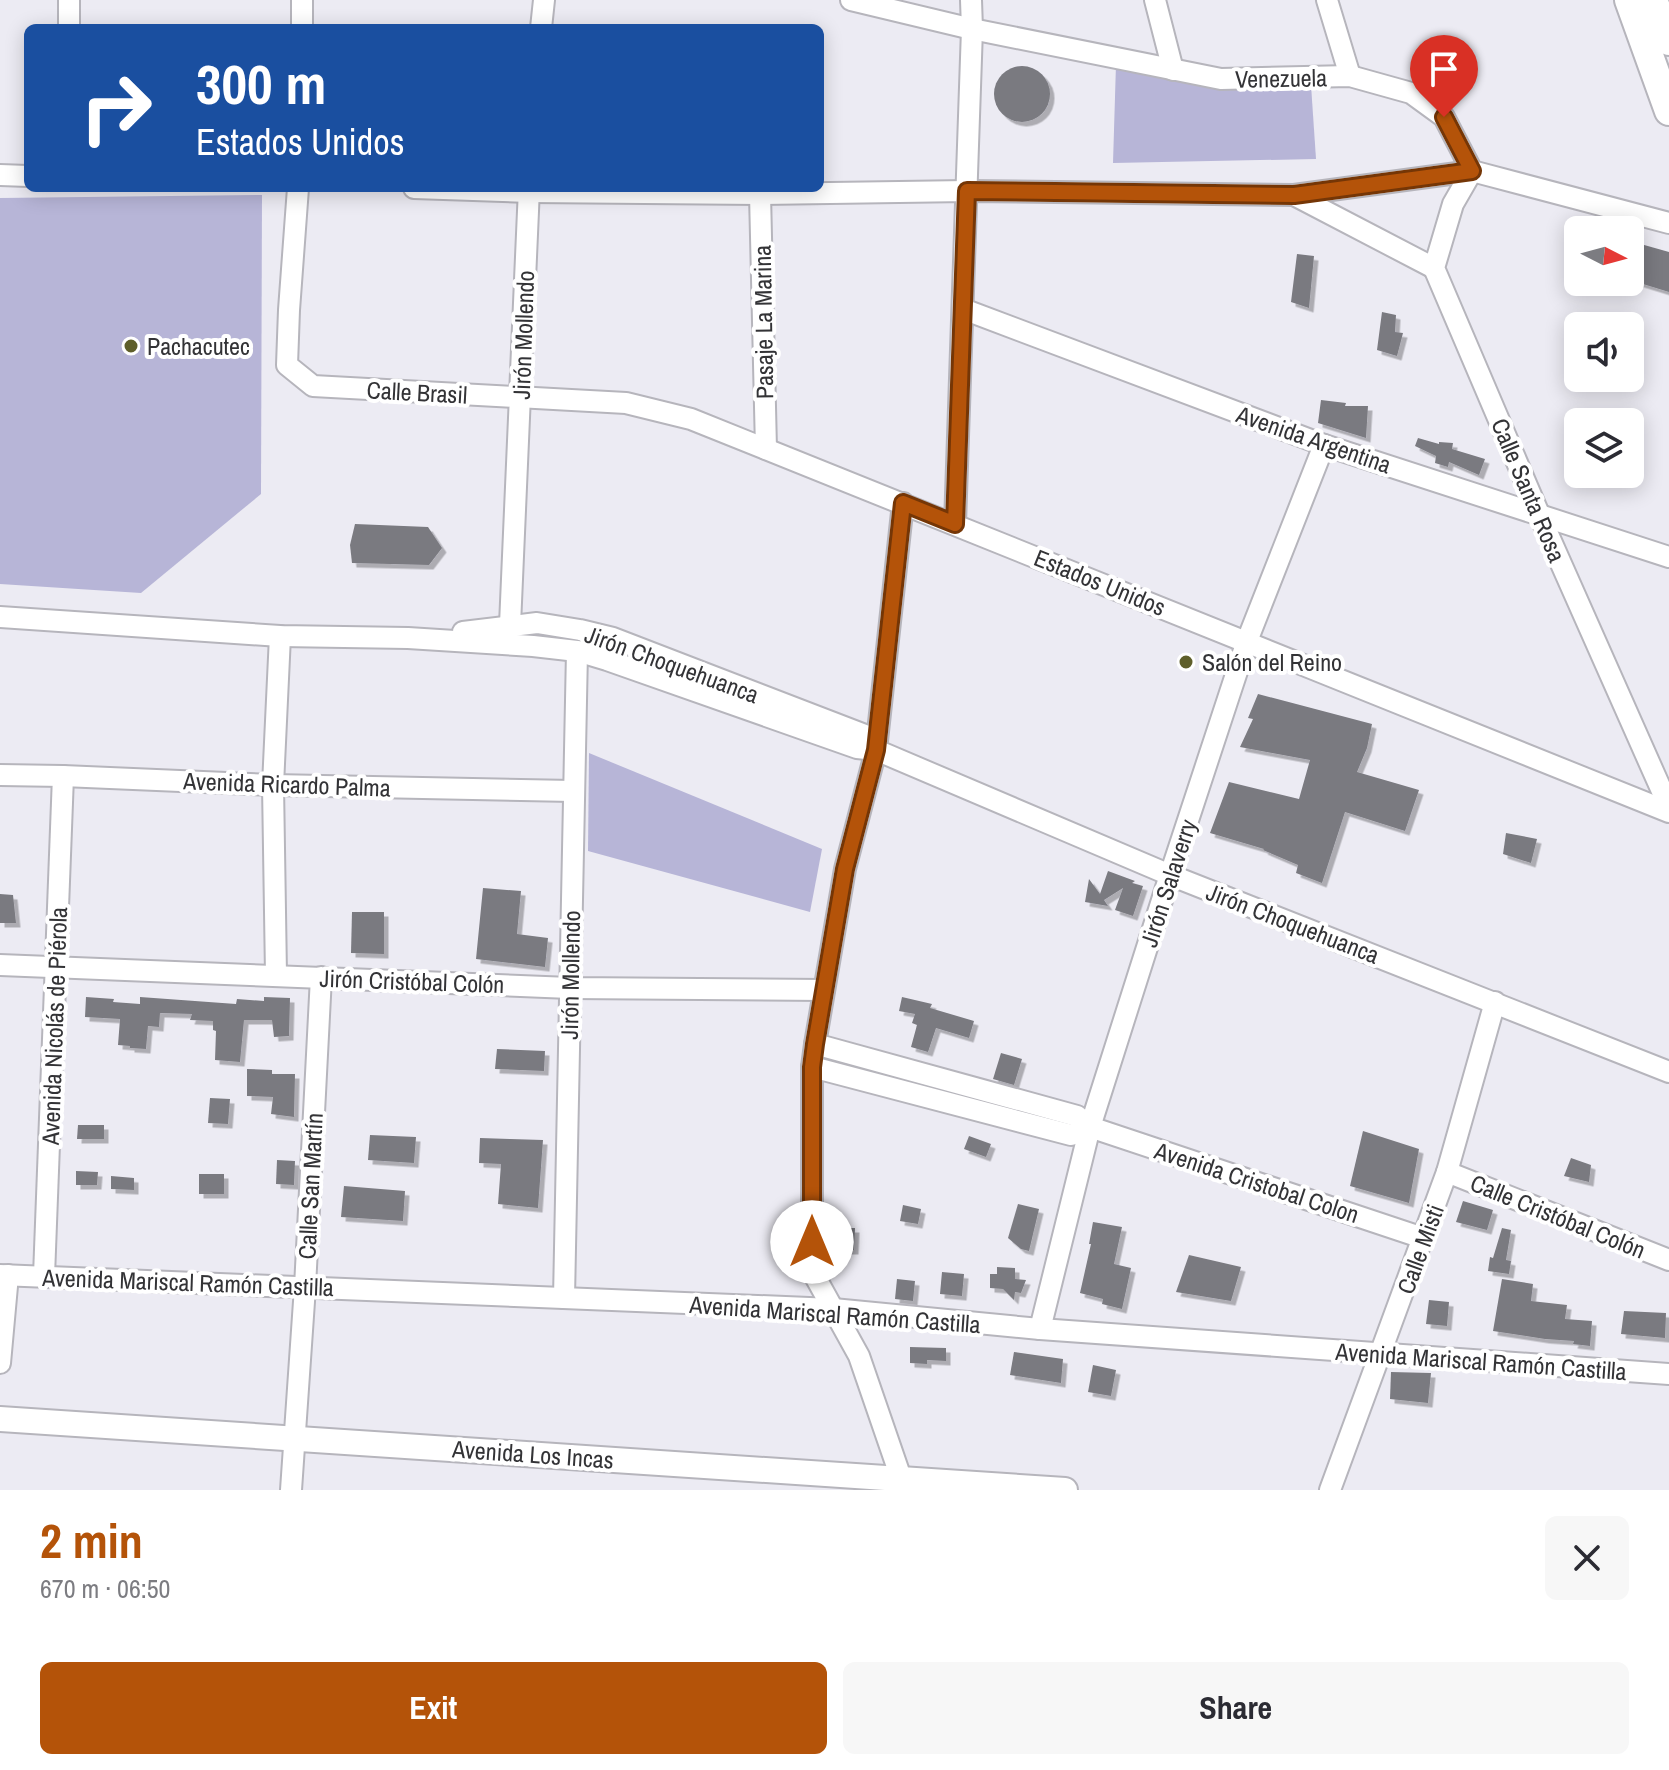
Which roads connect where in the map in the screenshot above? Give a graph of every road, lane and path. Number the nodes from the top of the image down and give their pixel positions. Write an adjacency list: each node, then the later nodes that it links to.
1 (69, 0): 9 (street)
2 (302, 0): 10 (street)
3 (544, 0): 11 (street)
4 (851, 0): 12 (street, Venezuela)
5 (971, 0): 12 (street)
6 (1155, 0): 13 (street)
7 (1327, 0): 14 (street)
8 (1653, 15): 15 (main road)
9 (69, 24)
10 (302, 24)
11 (541, 24)
12 (972, 29): 13 (street, Venezuela); 19 (street)
13 (1173, 70): 14 (street, Venezuela)
14 (1350, 76): 16 (street, Venezuela)
15 (1669, 111)
16 (1472, 171): 24 (street); 25 (street); 26 (street)
17 (0, 175): 18 (street)
18 (24, 176)
19 (967, 191): 23 (street); 24 (street); 27 (street)
20 (298, 192): 28 (street, Calle Brasil)
21 (529, 192): 28 (street, Jirón Mollendo)
22 (644, 192): 23 (street)
23 (760, 194): 30 (street, Pasaje La Marina)
24 (1294, 195): 26 (street)
25 (1669, 223)
26 (1434, 268): 32 (street, Calle Santa Rosa)
27 (963, 309): 29 (street, Avenida Argentina); 33 (street)
28 (521, 398): 30 (street, Estados Unidos); 36 (street, Jirón Mollendo)
29 (1324, 445): 32 (street, Avenida Argentina); 39 (street, Jirón Salaverry)
30 (766, 449): 31 (street, Estados Unidos)
31 (903, 503): 33 (street, Estados Unidos); 41 (street)
32 (1539, 514): 34 (street, Avenida Argentina); 46 (street, Calle Santa Rosa)
33 (955, 524): 39 (street, Estados Unidos)
34 (1669, 557)
35 (0, 617): 37 (street, Jirón Choquehuanca)
36 (510, 625): 38 (street, Jirón Choquehuanca); 41 (street, Jirón Choquehuanca)
37 (280, 636): 38 (street, Jirón Choquehuanca); 44 (street)
38 (408, 638): 40 (street, Jirón Choquehuanca)
39 (1247, 641): 46 (street, Estados Unidos); 47 (street, Jirón Salaverry)
40 (577, 651): 41 (street, Jirón Choquehuanca); 45 (street, Jirón Mollendo)
41 (876, 750): 47 (street, Jirón Choquehuanca); 53 (street)
42 (0, 775): 43 (street, Avenida Ricardo Palma)
43 (63, 776): 44 (street, Avenida Ricardo Palma); 49 (street, Avenida Nicolás de Piérola)
44 (273, 785): 45 (street, Avenida Ricardo Palma); 50 (street)
45 (573, 791): 52 (street, Jirón Mollendo)
46 (1669, 810)
47 (1170, 875): 54 (street, Jirón Choquehuanca); 58 (street, Jirón Salaverry)
48 (0, 965): 49 (street, Jirón Cristóbal Colón)
49 (56, 966): 50 (street, Jirón Cristóbal Colón); 63 (street, Avenida Nicolás de Piérola)
50 (276, 975): 51 (street, Jirón Cristóbal Colón)
51 (321, 977): 52 (street, Jirón Cristóbal Colón); 64 (street, Calle San Martín)
52 (570, 988): 53 (street, Jirón Cristóbal Colón); 65 (street, Jirón Mollendo)
53 (824, 990): 55 (street)
54 (1495, 1002): 57 (street, Jirón Choquehuanca); 59 (street, Calle Misti)
55 (815, 1044): 56 (street); 58 (street, Avenida Cristobal Colon)
56 (812, 1067): 58 (street); 66 (street)
57 (1669, 1072)
58 (1090, 1127): 60 (street, Avenida Cristobal Colon); 67 (street, Jirón Salaverry)
59 (1447, 1172): 60 (street, Calle Misti); 61 (street, Calle Cristóbal Colón)
60 (1423, 1238): 68 (street, Calle Misti)
61 (1669, 1260)
62 (4, 1275): 63 (street, Avenida Mariscal Ramón Castilla); 69 (street)
63 (44, 1276): 64 (street, Avenida Mariscal Ramón Castilla)
64 (305, 1287): 65 (street, Avenida Mariscal Ramón Castilla); 72 (street, Calle San Martín)
65 (564, 1298): 66 (street, Avenida Mariscal Ramón Castilla)
66 (833, 1309): 67 (street, Avenida Mariscal Ramón Castilla); 73 (street)
67 (1040, 1329): 68 (street, Avenida Mariscal Ramón Castilla)
68 (1382, 1353): 70 (street, Avenida Mariscal Ramón Castilla); 76 (street, Calle Misti)
69 (0, 1363)
70 (1669, 1374)
71 (0, 1419): 72 (street, Avenida Los Incas)
72 (295, 1438): 73 (street, Avenida Los Incas); 74 (street, Calle San Martín)
73 (916, 1483): 75 (street, Avenida Los Incas)
74 (291, 1490)
75 (1065, 1490)
76 (1330, 1490)

